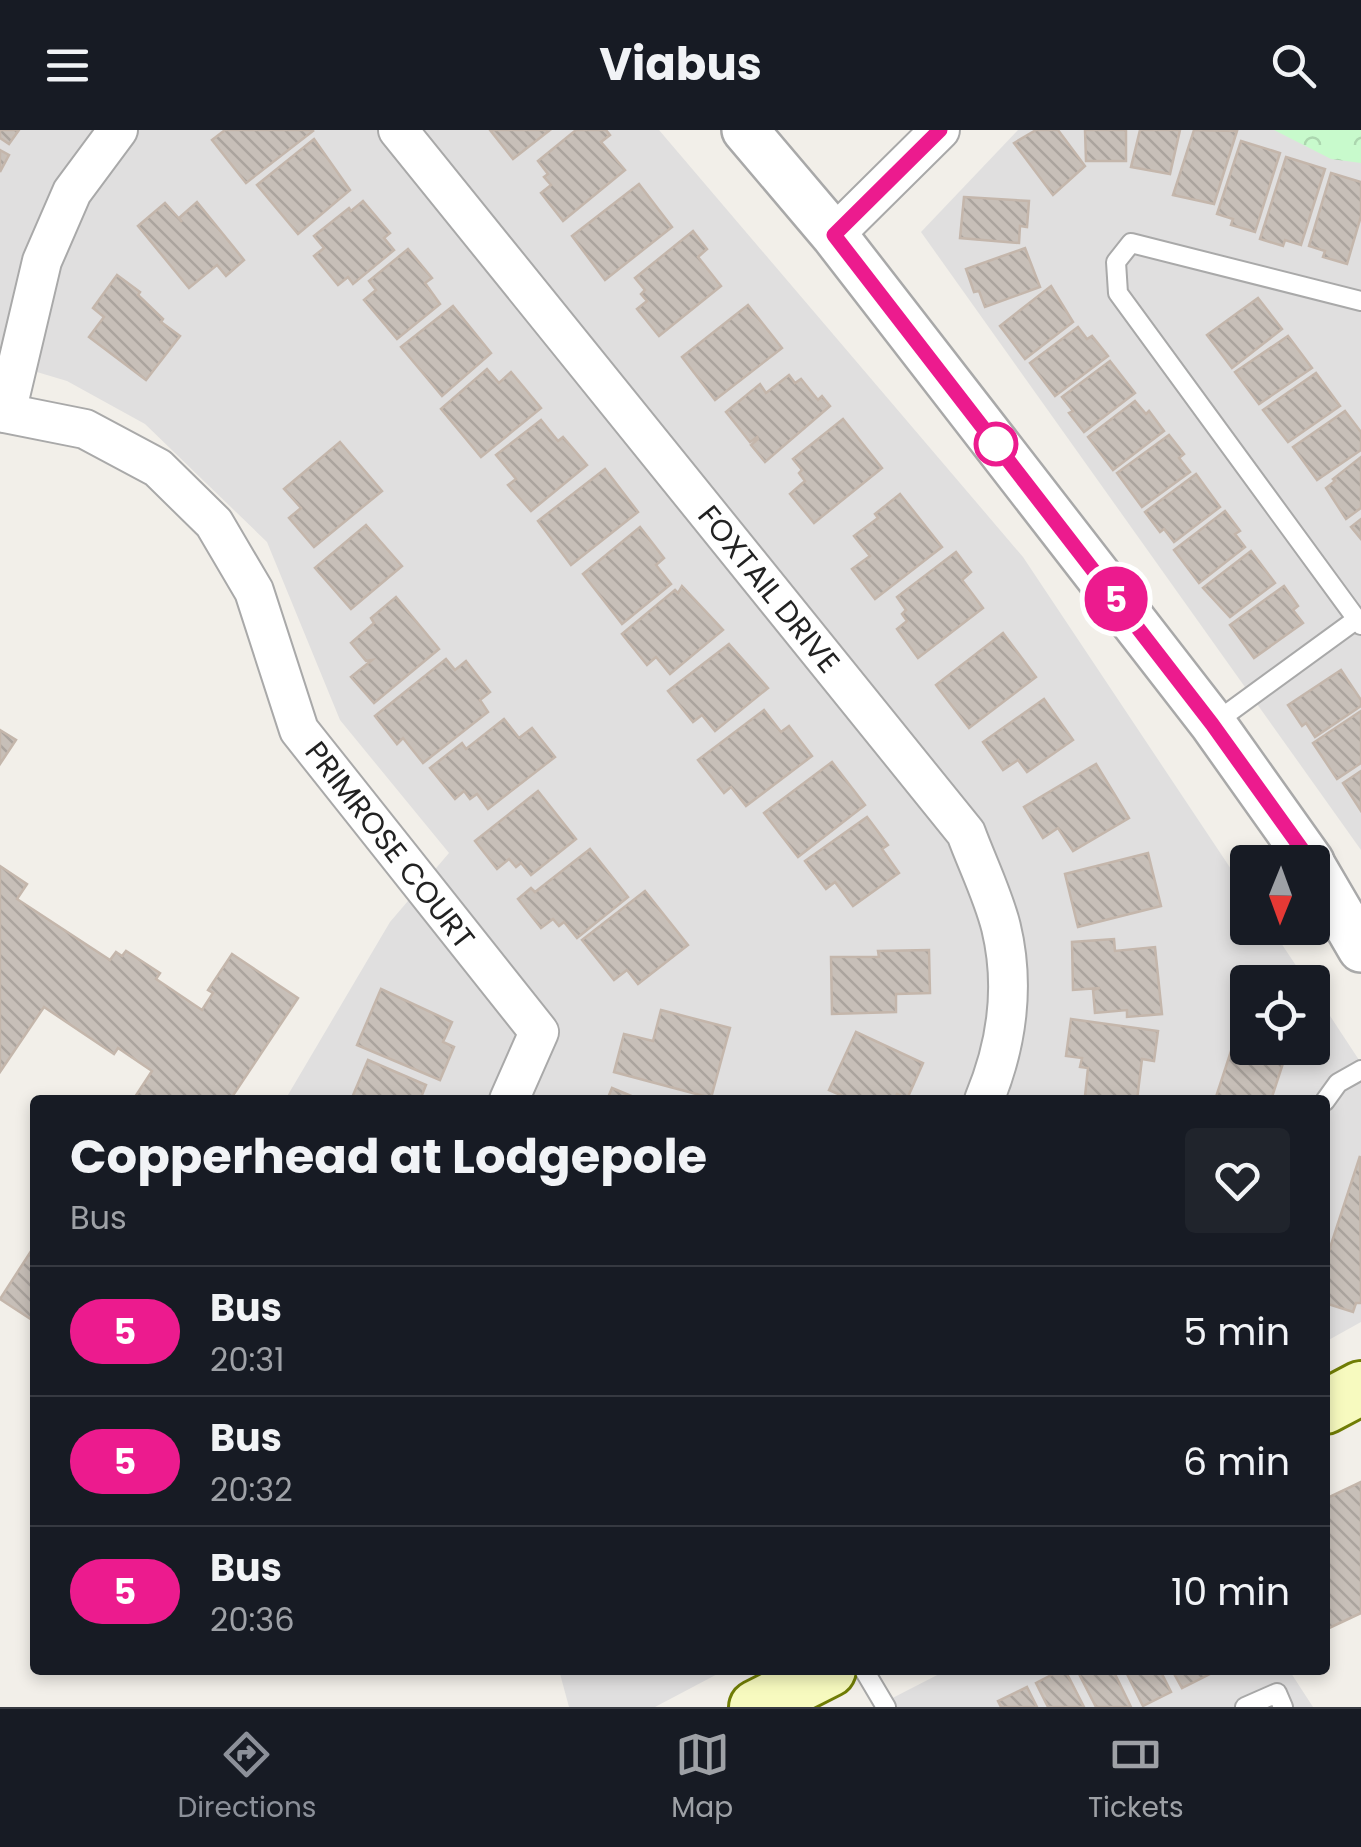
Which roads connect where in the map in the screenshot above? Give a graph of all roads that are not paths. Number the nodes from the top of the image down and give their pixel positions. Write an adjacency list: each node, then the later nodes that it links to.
1 (118, 130): 7 (street)
2 (398, 130): 15 (street, FOXTAIL DRIVE)
3 (745, 130): 5 (street)
4 (940, 130): 5 (street)
5 (834, 235): 9 (street)
6 (1361, 301): 8 (lane)
7 (3, 412): 14 (street, PRIMROSE COURT)
8 (1359, 622): 9 (lane)
9 (1212, 724): 10 (street)
10 (1298, 845)
11 (1330, 895): 12 (street)
12 (1361, 948)
13 (1361, 1070): 16 (lane)
14 (511, 1095)
15 (986, 1095)
16 (1330, 1095)
17 (1361, 1388): 18 (main road)
18 (1330, 1404)
19 (819, 1675): 21 (main road)
20 (867, 1675): 22 (lane)
21 (756, 1707)
22 (886, 1707)
23 (1246, 1707): 24 (lane)
24 (1283, 1707)

